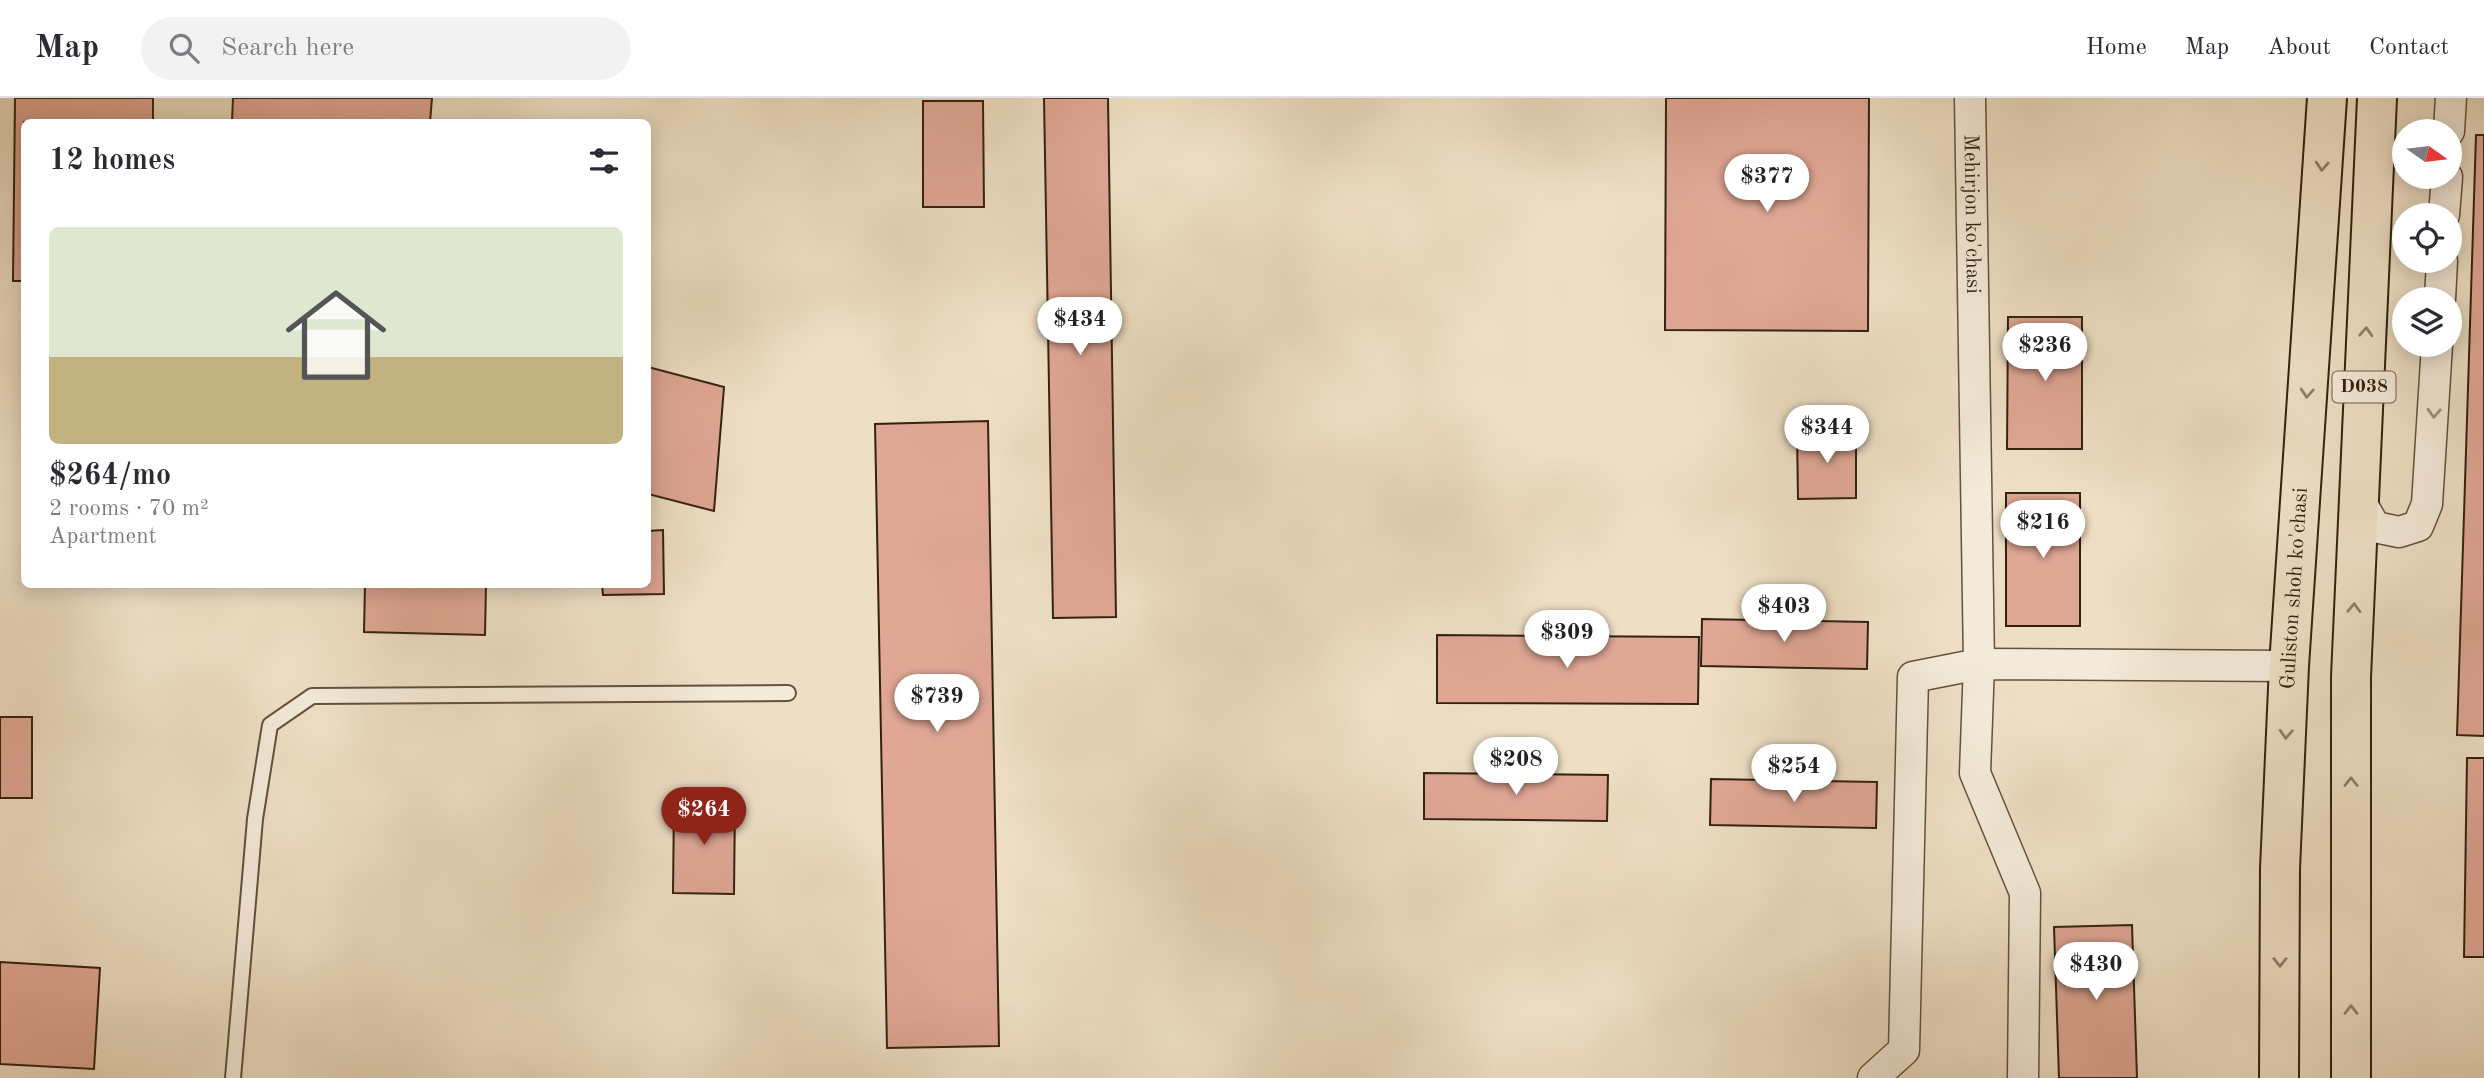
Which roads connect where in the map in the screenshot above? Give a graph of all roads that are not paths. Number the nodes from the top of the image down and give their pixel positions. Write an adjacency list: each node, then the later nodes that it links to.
1 (1970, 98): 8 (street, Mehirjon ko'chasi)
2 (2327, 98): 9 (main road, Guliston shoh ko'chasi / D038, one-way to 9)
3 (2377, 98): 7 (main road, D038, one-way to 3)
4 (2451, 98): 5 (street)
5 (2450, 119)
6 (2436, 357): 7 (street, one-way to 7)
7 (2359, 499): 15 (main road, D038, one-way to 7)
8 (1979, 664): 9 (street); 12 (street); 13 (street, Mehirjon ko'chasi)
9 (2289, 666): 14 (main road, Guliston shoh ko'chasi / D038, one-way to 14)
10 (788, 693): 11 (lane)
11 (233, 1078)
12 (1872, 1078)
13 (2022, 1078)
14 (2279, 1078)
15 (2351, 1078)

